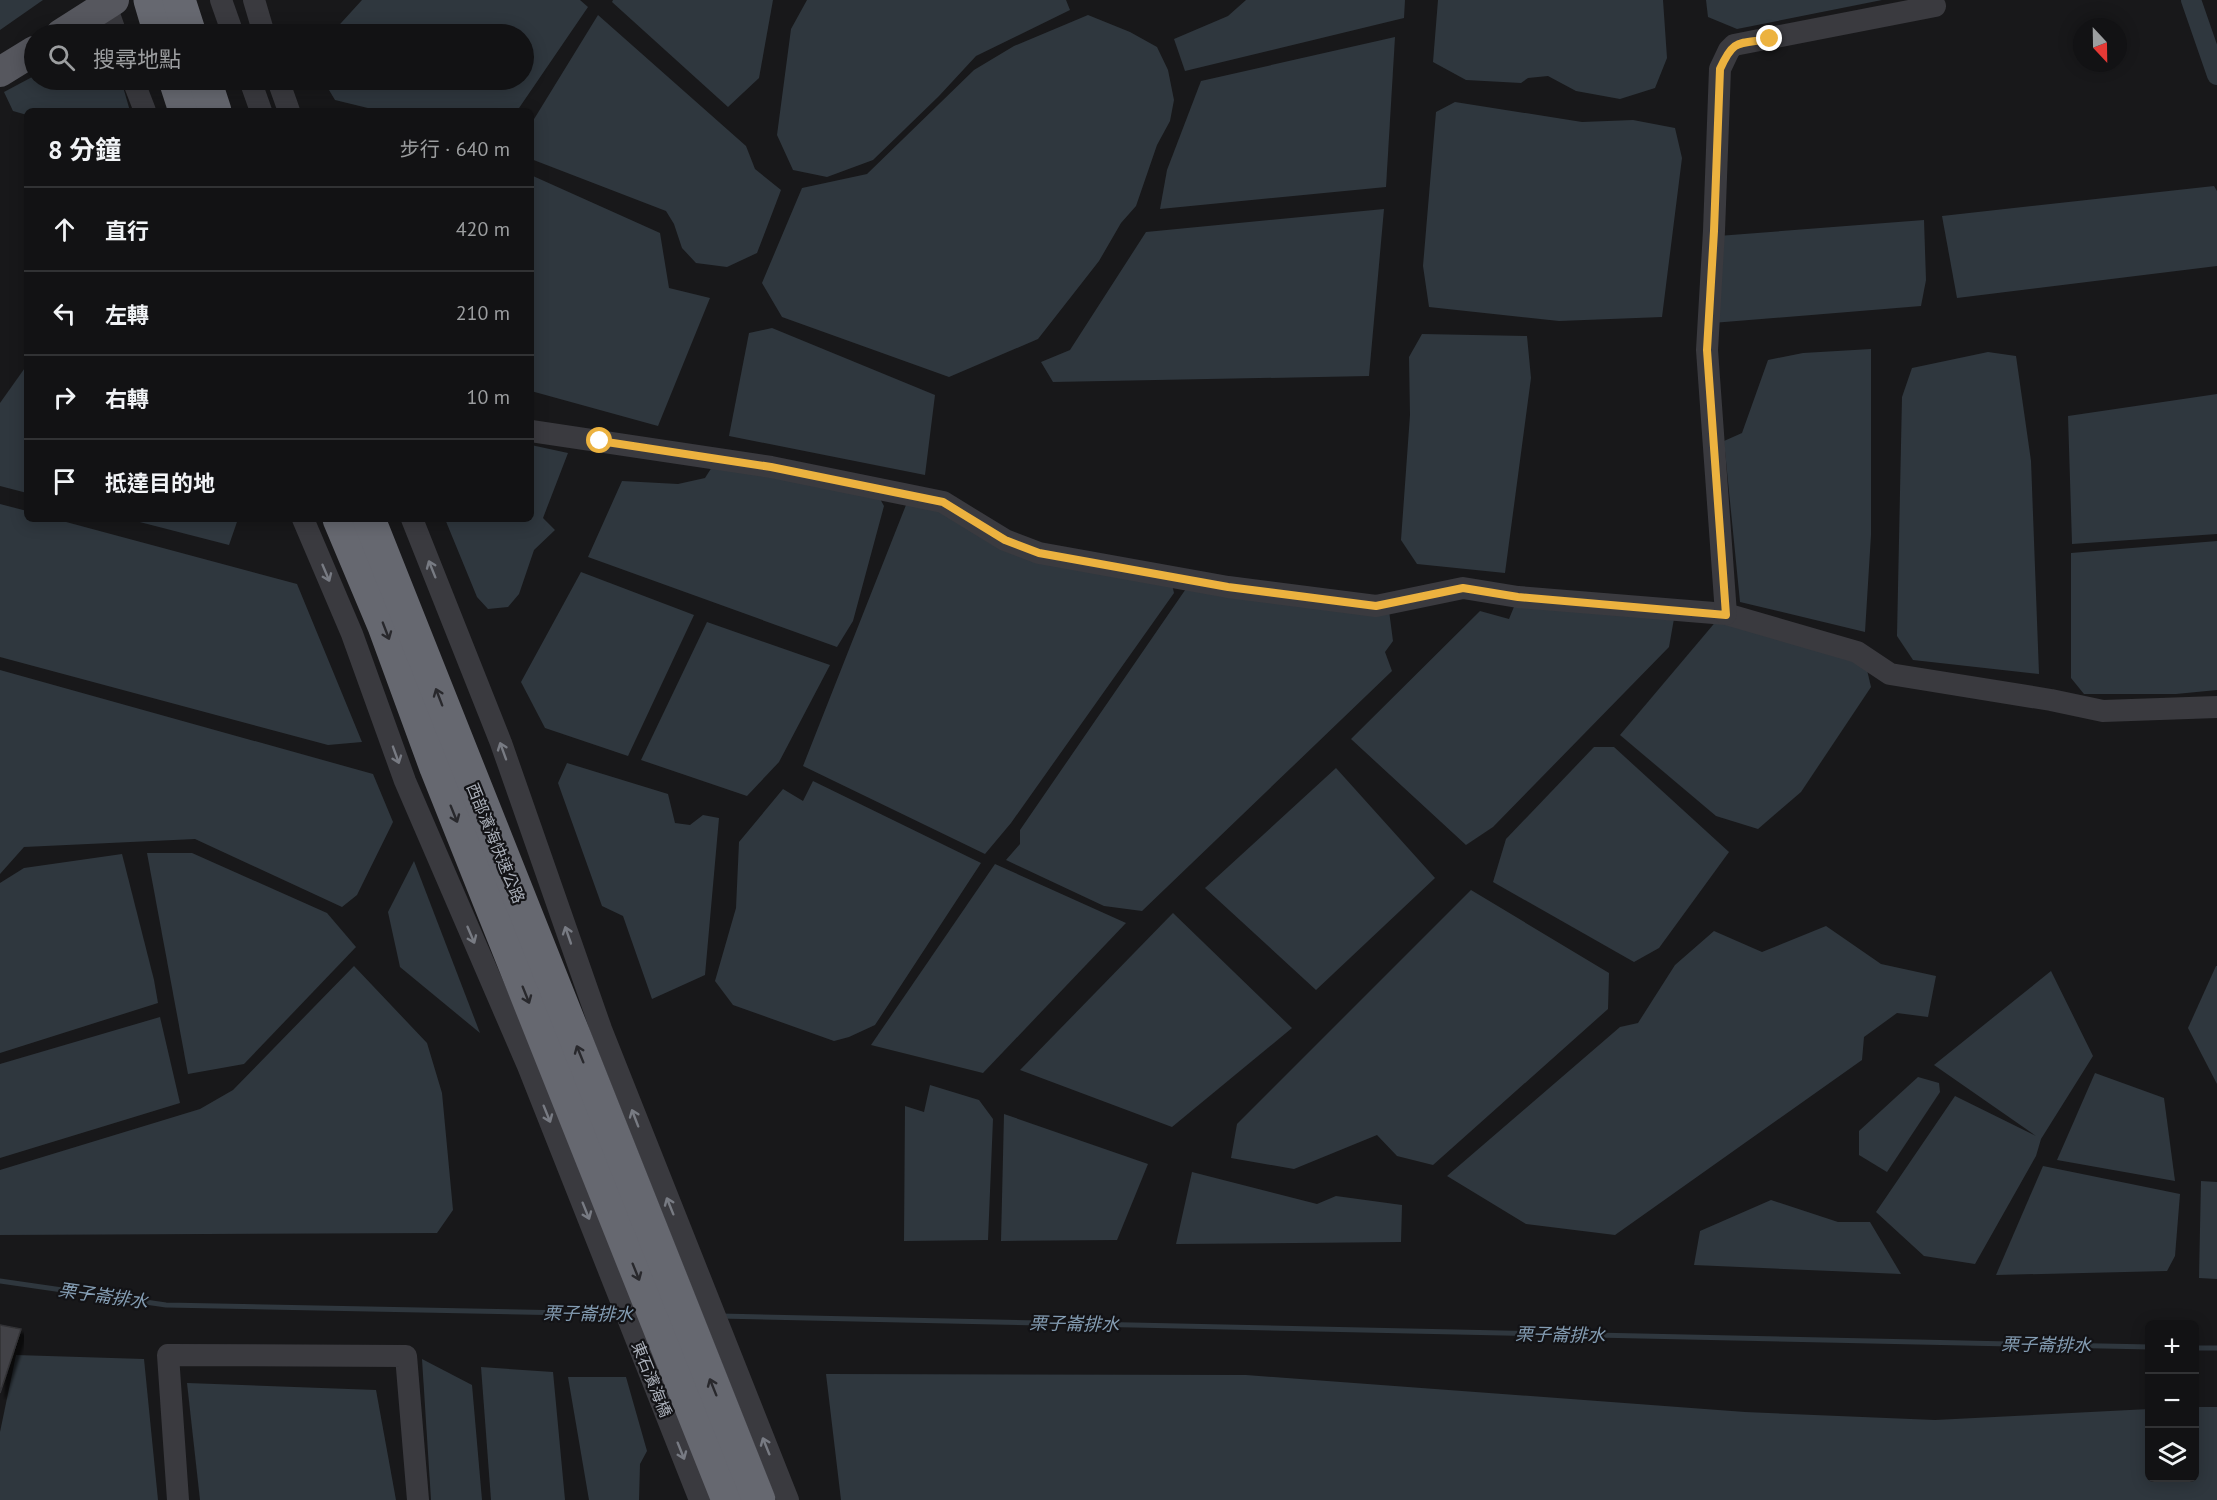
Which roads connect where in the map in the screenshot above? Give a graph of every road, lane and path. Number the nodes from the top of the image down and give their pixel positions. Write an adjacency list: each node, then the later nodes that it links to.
1 (220, 0): 7 (street)
2 (254, 0): 8 (street)
3 (108, 2): 5 (main road); 6 (street)
4 (1935, 6): 26 (street)
5 (76, 24)
6 (114, 24)
7 (229, 24)
8 (261, 24)
9 (24, 57): 10 (main road)
10 (0, 72)
11 (137, 90): 16 (street)
12 (178, 90): 17 (highway)
13 (208, 90): 18 (highway)
14 (254, 90): 19 (street)
15 (282, 90): 20 (street)
16 (144, 108)
17 (184, 108)
18 (214, 108)
19 (260, 108)
20 (288, 108)
21 (534, 431): 26 (street)
22 (304, 522): 28 (street, one-way to 28)
23 (340, 522): 28 (highway, 西部濱海快速公路, one-way to 28)
24 (370, 522): 29 (highway, 西部濱海快速公路, one-way to 24)
25 (413, 522): 29 (street, one-way to 25)
26 (1726, 615): 27 (street)
27 (2217, 707)
28 (578, 1158): 32 (street, 東石濱海橋, one-way to 32); 33 (highway, 東石濱海橋, one-way to 33)
29 (641, 1169): 34 (highway, one-way to 29); 35 (street, one-way to 29)
30 (178, 1500): 31 (street)
31 (418, 1500)
32 (700, 1500)
33 (728, 1500)
34 (759, 1500)
35 (788, 1500)

